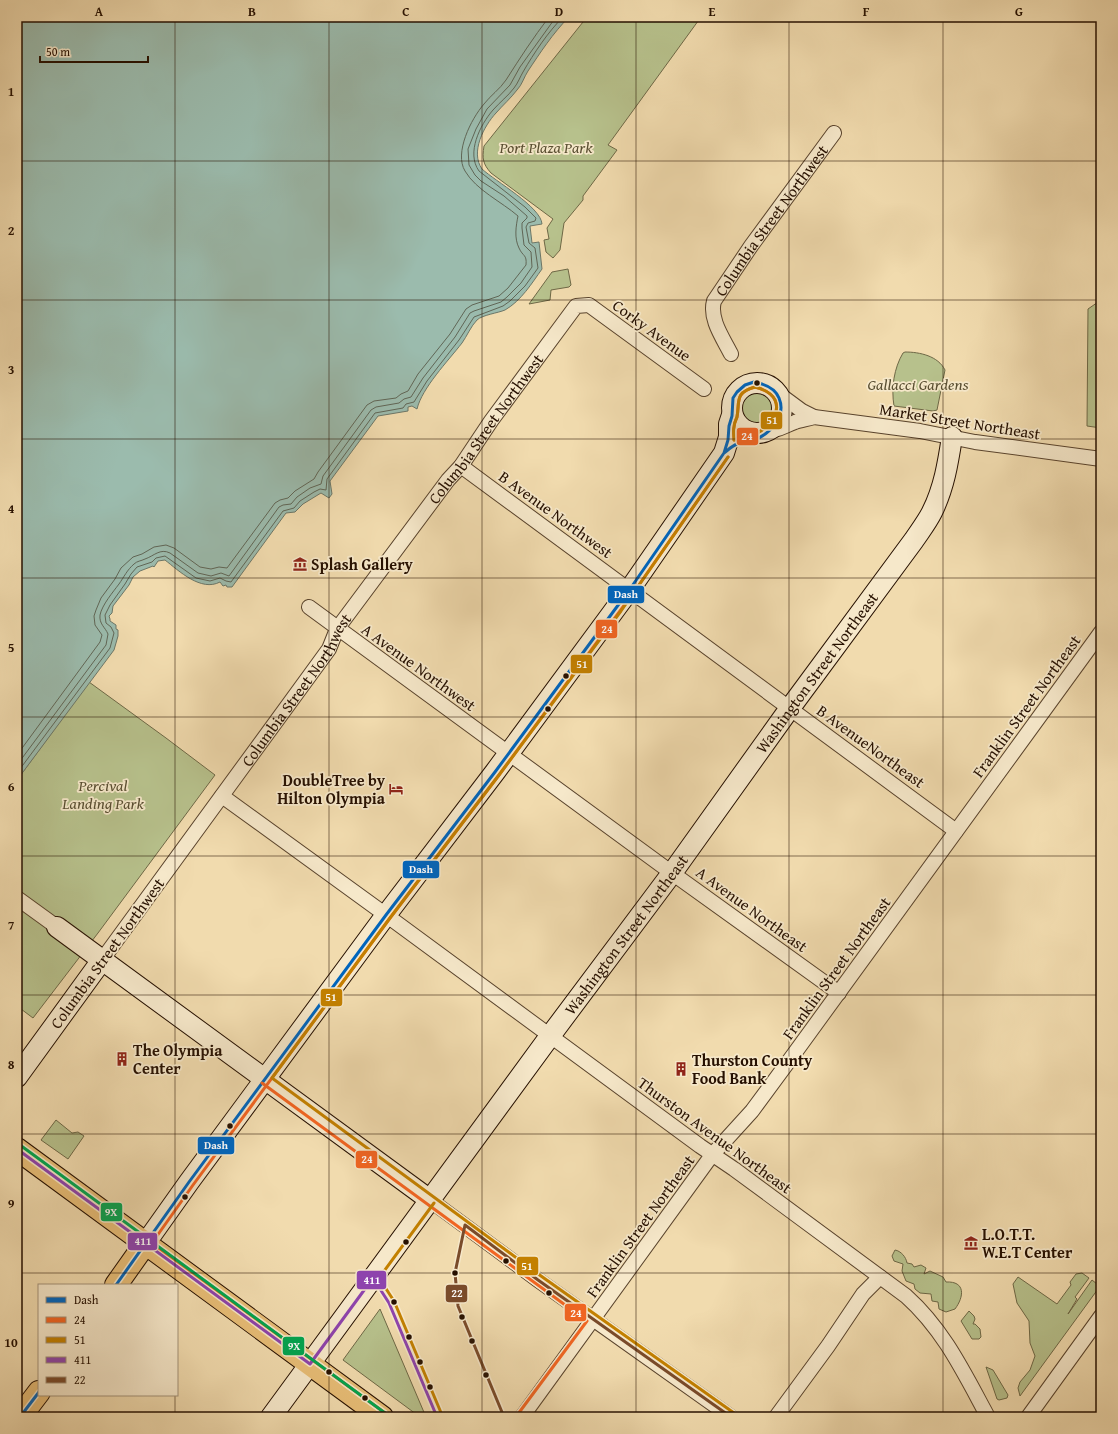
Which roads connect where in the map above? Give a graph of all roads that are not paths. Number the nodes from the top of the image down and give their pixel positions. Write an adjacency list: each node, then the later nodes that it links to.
1 (834, 133): 3 (street, Columbia Street Northwest)
2 (577, 306): 4 (street, Corky Avenue); 12 (street, Columbia Street Northwest)
3 (731, 354)
4 (704, 389)
5 (775, 391): 6 (street); 7 (street, Market Street Northeast); 8 (street)
6 (732, 415): 8 (street); 10 (street)
7 (814, 417): 8 (street, Market Street Northeast); 9 (street, Market Street Northeast)
8 (767, 431): 10 (street)
9 (952, 437): 11 (street, Market Street Northeast); 17 (street, Washington Street Northeast)
10 (724, 453): 13 (street)
11 (1101, 459)
12 (462, 466): 13 (street, B Avenue Northwest); 15 (street, Columbia Street Northwest)
13 (630, 589): 17 (street, B AvenueNortheast); 18 (street)
14 (309, 607): 15 (street, A Avenue Northwest)
15 (337, 629): 18 (street, A Avenue Northwest); 19 (street, Columbia Street Northwest)
16 (1101, 632): 20 (street, Franklin Street Northeast)
17 (790, 708): 20 (street, B AvenueNortheast); 21 (street, Washington Street Northeast)
18 (509, 754): 21 (street, A Avenue Northeast); 23 (street)
19 (222, 796): 23 (street, Thurston Avenue Northeast); 25 (street, Columbia Street Northwest)
20 (956, 831): 26 (street, Franklin Street Northeast)
21 (672, 873): 26 (street, A Avenue Northeast); 27 (street, Washington Street Northeast)
22 (17, 898): 24 (street)
23 (386, 915): 27 (street, Thurston Avenue Northeast); 29 (street)
24 (57, 927): 25 (street)
25 (102, 960): 28 (street, Columbia Street Northwest); 29 (street)
26 (839, 993): 31 (street, Franklin Street Northeast)
27 (550, 1036): 31 (street, Thurston Avenue Northeast); 32 (street, Washington Street Northeast)
28 (17, 1077)
29 (265, 1079): 32 (street); 33 (street)
30 (17, 1149): 33 (main road)
31 (712, 1155): 34 (street, Thurston Avenue Northeast); 37 (street, Franklin Street Northeast)
32 (430, 1200): 37 (street); 38 (street, Washington Street Northeast)
33 (145, 1244): 35 (main road); 38 (main road)
34 (880, 1277): 43 (street); 44 (street, Thurston Avenue Northeast)
35 (117, 1284)
36 (1101, 1316): 45 (street)
37 (594, 1320): 41 (street, Franklin Street Northeast); 42 (street)
38 (310, 1364): 39 (street, Washington Street Northeast); 40 (main road)
39 (271, 1417)
40 (382, 1417)
41 (522, 1417)
42 (731, 1417)
43 (776, 1417)
44 (988, 1417)
45 (1028, 1417)

